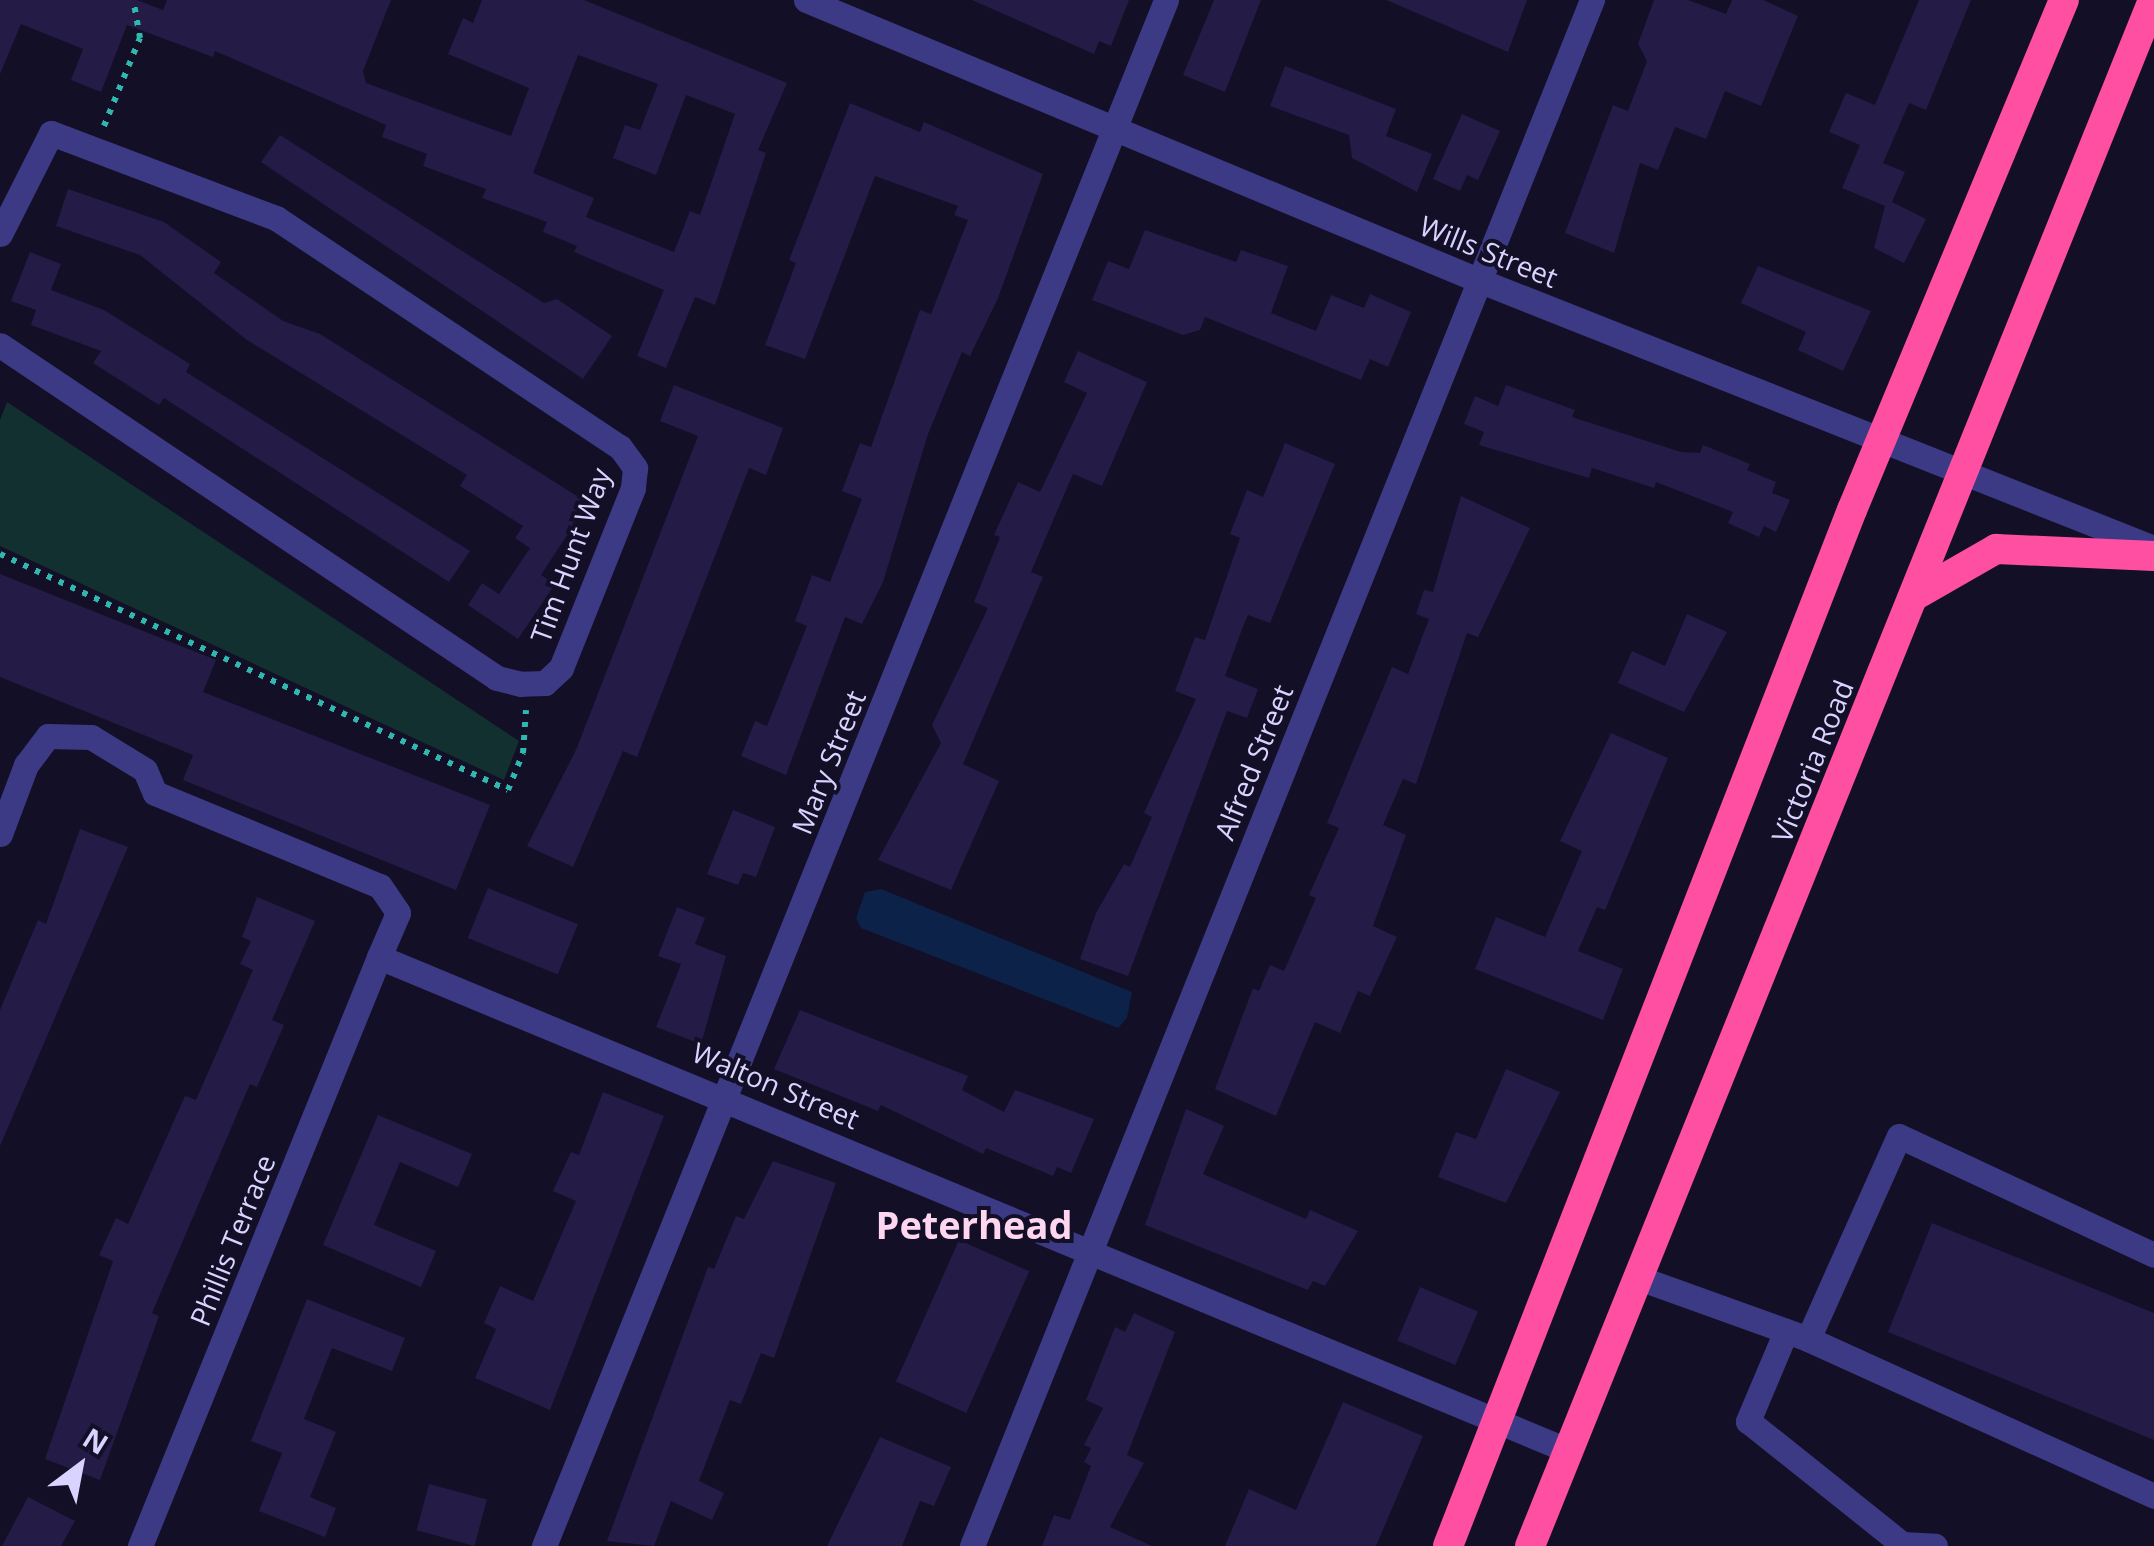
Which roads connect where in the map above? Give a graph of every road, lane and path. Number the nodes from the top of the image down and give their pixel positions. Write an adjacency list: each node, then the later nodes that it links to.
1 (133, 0): 7 (path)
2 (806, 0): 9 (street, Wills Street)
3 (1166, 0): 9 (street, Mary Street)
4 (1592, 0): 12 (street, Alfred Street)
5 (2064, 0): 14 (highway, Victoria Road)
6 (2153, 0): 15 (highway, Victoria Road)
7 (130, 63): 8 (path); 10 (path)
8 (140, 67)
9 (1114, 127): 12 (street, Wills Street); 23 (street, Mary Street)
10 (96, 146): 11 (street, Tim Hunt Way); 13 (street, Tim Hunt Way)
11 (0, 234)
12 (1478, 280): 14 (street, Wills Street); 24 (street, Alfred Street)
13 (0, 345)
14 (1884, 438): 15 (street, Wills Street); 28 (highway, Victoria Road)
15 (1964, 471): 16 (street, Wills Street); 19 (highway, Victoria Road)
16 (2154, 548)
17 (0, 554): 20 (path)
18 (2154, 556): 19 (highway)
19 (1914, 596): 26 (highway, Victoria Road)
20 (522, 734)
21 (0, 834): 22 (street)
22 (379, 957): 23 (street, Walton Street); 31 (street, Phillis Terrace)
23 (728, 1096): 24 (street, Walton Street); 32 (street, Mary Street)
24 (1090, 1251): 28 (street, Walton Street); 33 (street, Alfred Street)
25 (2154, 1255): 27 (street)
26 (1639, 1278): 27 (street); 29 (highway, Victoria Road)
27 (1797, 1335): 30 (street); 36 (street)
28 (1500, 1418): 29 (street, Walton Street); 34 (highway, Victoria Road)
29 (1569, 1450): 35 (highway, Victoria Road)
30 (2154, 1496)
31 (140, 1546)
32 (544, 1546)
33 (972, 1546)
34 (1448, 1546)
35 (1530, 1546)
36 (1935, 1546)

